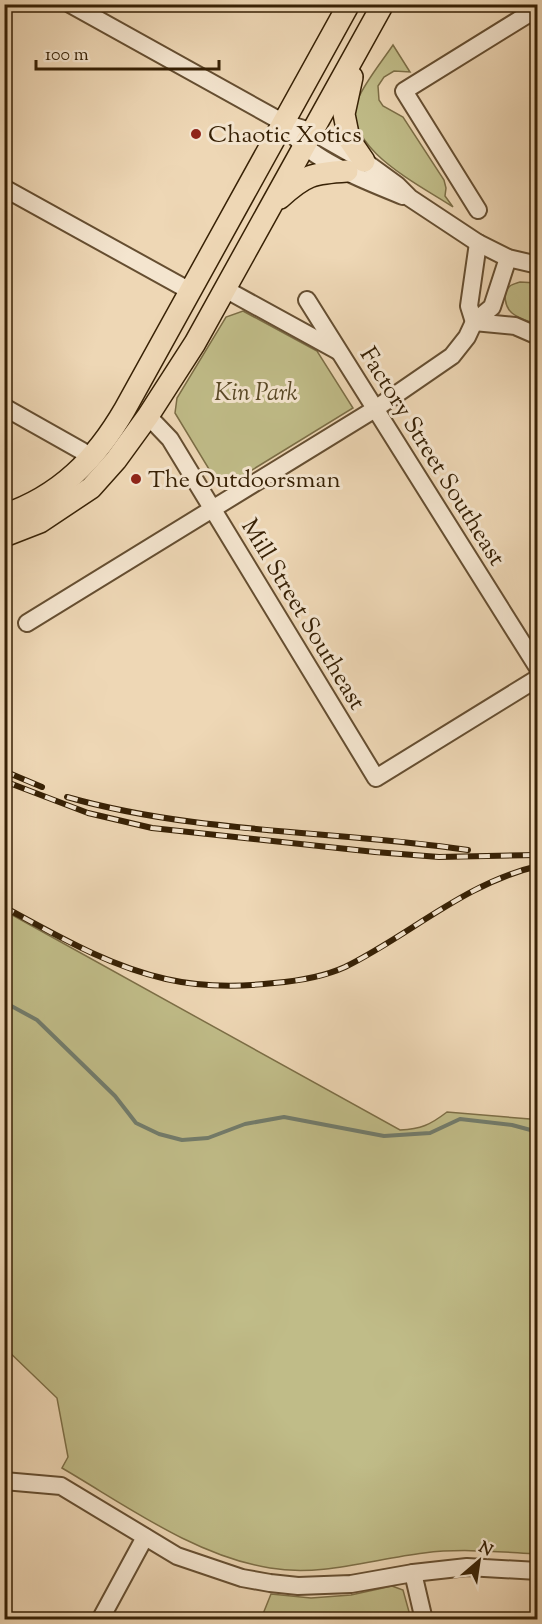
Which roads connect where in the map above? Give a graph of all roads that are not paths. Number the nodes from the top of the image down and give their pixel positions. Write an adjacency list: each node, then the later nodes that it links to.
1 (70, 4): 6 (street)
2 (349, 4): 6 (main road)
3 (383, 4): 5 (main road)
4 (537, 8): 11 (street)
5 (360, 47): 7 (main road); 8 (main road)
6 (284, 123): 7 (street); 16 (main road)
7 (308, 139): 8 (street); 10 (main road)
8 (355, 166): 10 (main road); 12 (street)
9 (4, 188): 16 (street)
10 (269, 209): 15 (main road)
11 (478, 210)
12 (478, 243): 13 (street); 18 (street)
13 (508, 258): 14 (street); 18 (street)
14 (537, 265)
15 (225, 289): 20 (street); 23 (main road)
16 (190, 291): 24 (main road)
17 (307, 300): 20 (street, Factory Street Southeast)
18 (474, 322): 19 (street); 22 (street)
19 (537, 336)
20 (340, 352): 22 (street, Factory Street Southeast)
21 (4, 407): 24 (street)
22 (375, 409): 25 (street); 28 (street, Factory Street Southeast)
23 (148, 417): 25 (street, Mill Street Southeast); 26 (main road)
24 (91, 459): 26 (main road)
25 (212, 508): 27 (street); 29 (street, Mill Street Southeast)
26 (6, 525)
27 (27, 623)
28 (537, 668)
29 (537, 678)
30 (4, 1481): 31 (street)
31 (146, 1537): 33 (street); 34 (street)
32 (537, 1571): 33 (street)
33 (413, 1573): 35 (street)
34 (100, 1620)
35 (424, 1620)

